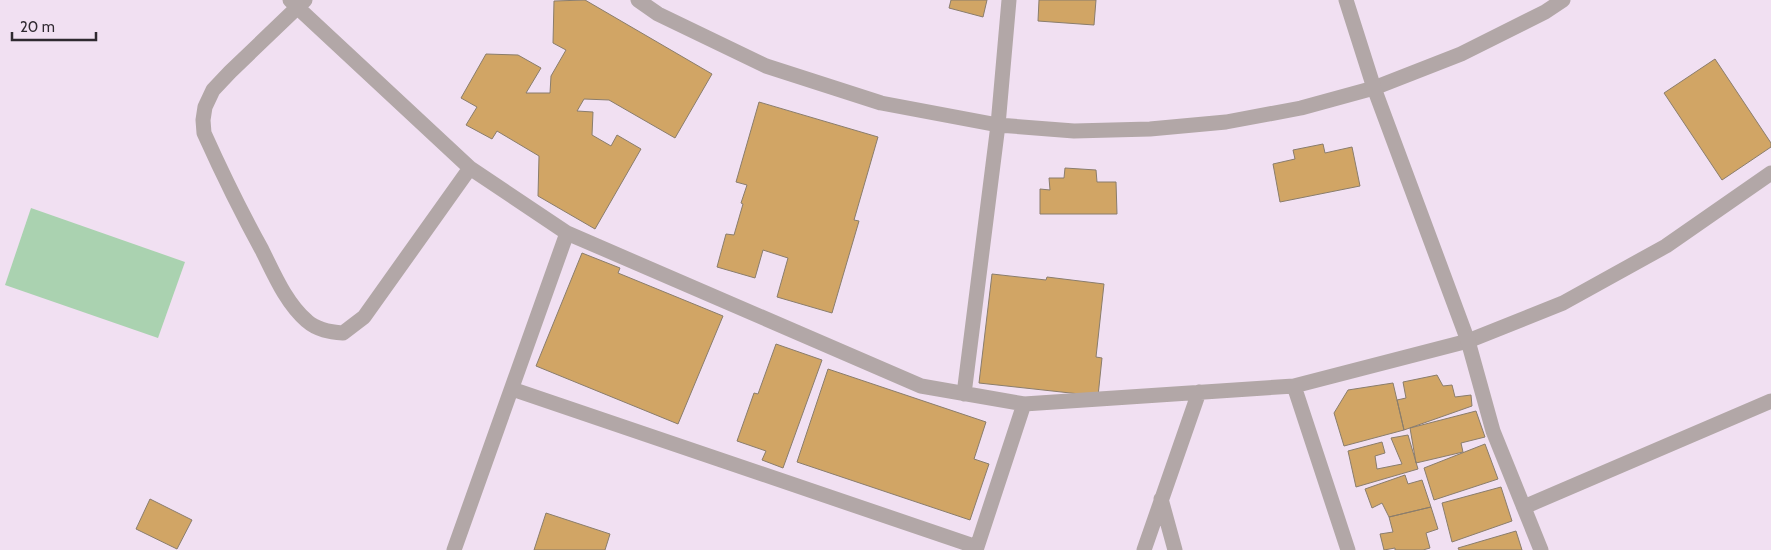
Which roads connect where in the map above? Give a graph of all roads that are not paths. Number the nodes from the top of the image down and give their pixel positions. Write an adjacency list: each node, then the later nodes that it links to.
1 (638, 0): 7 (street)
2 (1009, 0): 7 (street)
3 (1346, 0): 6 (street)
4 (1563, 0): 6 (street)
5 (297, 2): 8 (street); 8 (street)
6 (1374, 88): 7 (street); 11 (street)
7 (998, 125): 15 (street)
8 (470, 168): 10 (street)
9 (1771, 172): 11 (street)
10 (567, 233): 13 (street); 15 (street)
11 (1468, 341): 12 (street); 19 (street)
12 (1294, 386): 14 (street); 24 (street)
13 (512, 389): 20 (street); 21 (street)
14 (1199, 392): 17 (street); 18 (street)
15 (964, 394): 17 (street)
16 (1771, 401): 19 (street)
17 (1024, 404): 20 (street)
18 (1161, 499): 22 (street); 23 (street)
19 (1524, 508): 25 (street)
20 (976, 549)
21 (454, 550)
22 (1144, 550)
23 (1175, 550)
24 (1348, 550)
25 (1541, 550)

